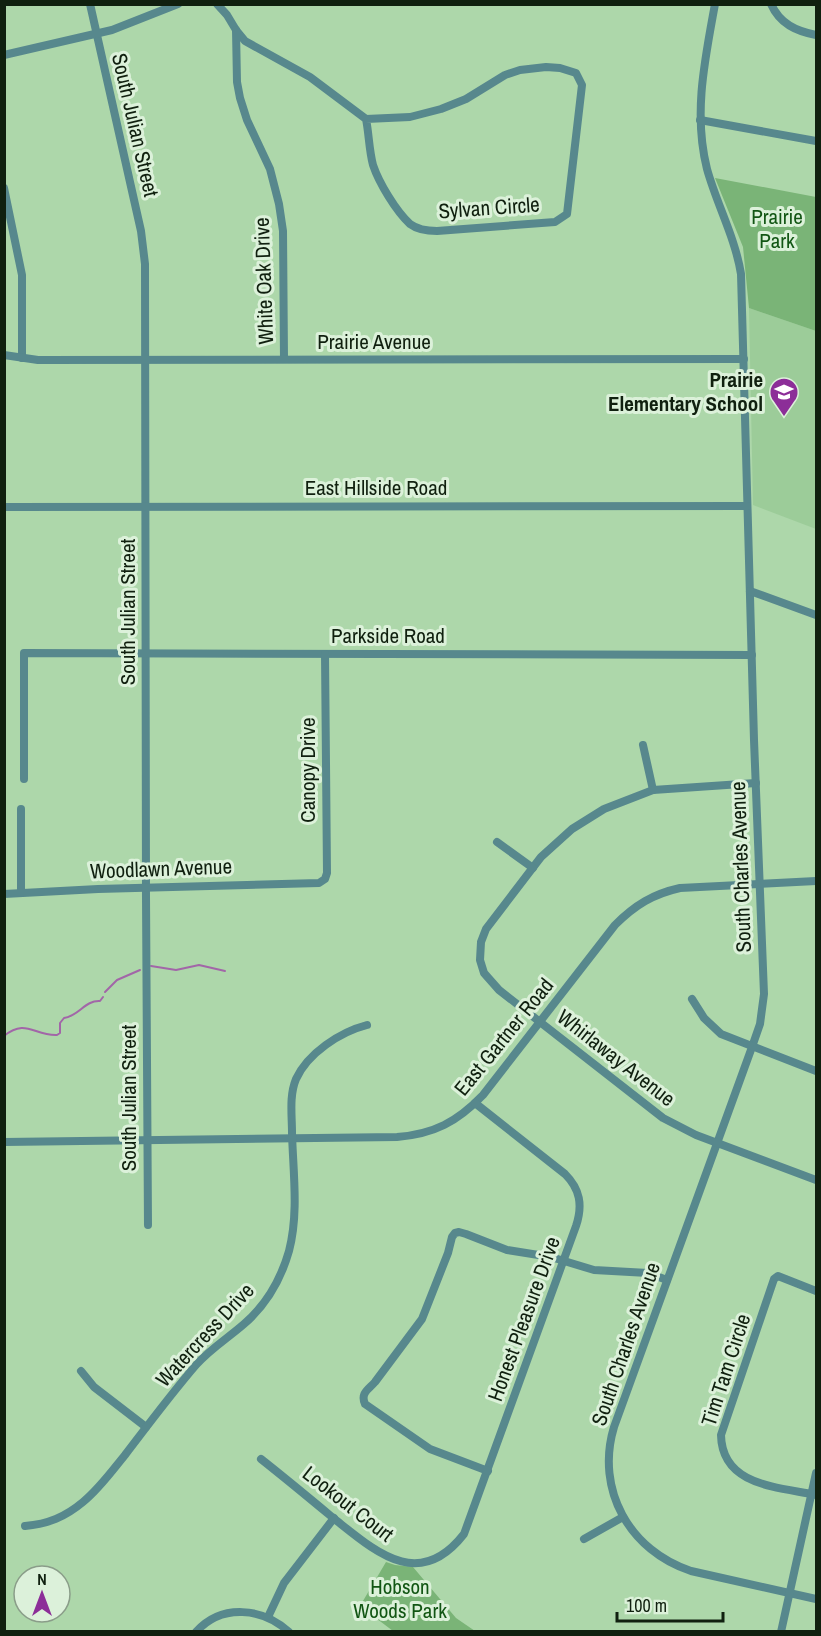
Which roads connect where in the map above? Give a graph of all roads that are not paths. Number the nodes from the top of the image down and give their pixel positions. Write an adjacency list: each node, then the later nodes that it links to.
1 (90, 4): 7 (street, South Julian Street)
2 (178, 4): 7 (street)
3 (217, 4): 6 (street)
4 (715, 4): 11 (street, South Charles Avenue)
5 (771, 4): 8 (street)
6 (236, 30): 10 (street); 16 (street, White Oak Drive)
7 (97, 34): 9 (street); 17 (street, South Julian Street)
8 (816, 35)
9 (4, 55)
10 (366, 119): 10 (street, Sylvan Circle)
11 (700, 120): 12 (street); 18 (street, South Charles Avenue)
12 (816, 141)
13 (4, 188): 15 (street)
14 (4, 355): 15 (street, Prairie Avenue)
15 (22, 358): 17 (street, Prairie Avenue)
16 (284, 359): 17 (street, Prairie Avenue); 18 (street, Prairie Avenue)
17 (146, 360): 19 (street, South Julian Street)
18 (744, 360): 20 (street, South Charles Avenue)
19 (145, 506): 20 (street, East Hillside Road); 21 (street, East Hillside Road); 24 (street, South Julian Street)
20 (747, 506): 22 (street, South Charles Avenue)
21 (4, 507)
22 (750, 591): 23 (street); 26 (street, South Charles Avenue)
23 (816, 615)
24 (146, 653): 25 (street, Parkside Road); 28 (street, Parkside Road); 37 (street, South Julian Street)
25 (326, 654): 26 (street, Parkside Road); 35 (street, Canopy Drive)
26 (752, 655): 29 (street, South Charles Avenue)
27 (643, 746): 30 (street)
28 (24, 779)
29 (756, 783): 30 (street, Whirlaway Avenue); 36 (street, South Charles Avenue)
30 (653, 790): 33 (street, Whirlaway Avenue)
31 (21, 809): 38 (street)
32 (497, 842): 33 (street)
33 (533, 868): 41 (street, Whirlaway Avenue)
34 (816, 881): 36 (street, East Gartner Road)
35 (319, 883): 37 (street, Woodlawn Avenue)
36 (760, 883): 41 (street, East Gartner Road); 43 (street, South Charles Avenue)
37 (146, 887): 38 (street, Woodlawn Avenue); 46 (street, South Julian Street)
38 (21, 893): 39 (street, Woodlawn Avenue)
39 (4, 894)
40 (692, 999): 43 (street)
41 (539, 1022): 45 (street, East Gartner Road); 49 (street, Whirlaway Avenue)
42 (367, 1025): 47 (street, Watercress Drive)
43 (752, 1047): 44 (street); 49 (street, South Charles Avenue)
44 (816, 1071)
45 (475, 1103): 47 (street, East Gartner Road); 52 (street, Honest Pleasure Drive)
46 (147, 1140): 47 (street, East Gartner Road); 48 (street, East Gartner Road); 51 (street, South Julian Street)
47 (292, 1140): 56 (street, Watercress Drive)
48 (4, 1142)
49 (716, 1142): 50 (street, Whirlaway Avenue); 53 (street, South Charles Avenue)
50 (816, 1180)
51 (148, 1225)
52 (564, 1261): 53 (street); 58 (street, Honest Pleasure Drive); 58 (street)
53 (667, 1280): 61 (street, South Charles Avenue)
54 (816, 1291): 60 (street, Tim Tam Circle)
55 (81, 1371): 56 (street)
56 (146, 1427): 63 (street, Watercress Drive)
57 (261, 1459): 62 (street, Lookout Court)
58 (488, 1471): 65 (street, Honest Pleasure Drive)
59 (816, 1473): 60 (street)
60 (814, 1494): 66 (street)
61 (623, 1517): 64 (street); 66 (street, South Charles Avenue)
62 (334, 1518): 65 (street, Lookout Court); 68 (street)
63 (25, 1526)
64 (584, 1539)
65 (419, 1562)
66 (789, 1593): 67 (street, South Charles Avenue); 71 (street)
67 (816, 1599)
68 (268, 1617): 69 (street); 70 (street)
69 (196, 1632)
70 (289, 1632)
71 (781, 1632)

